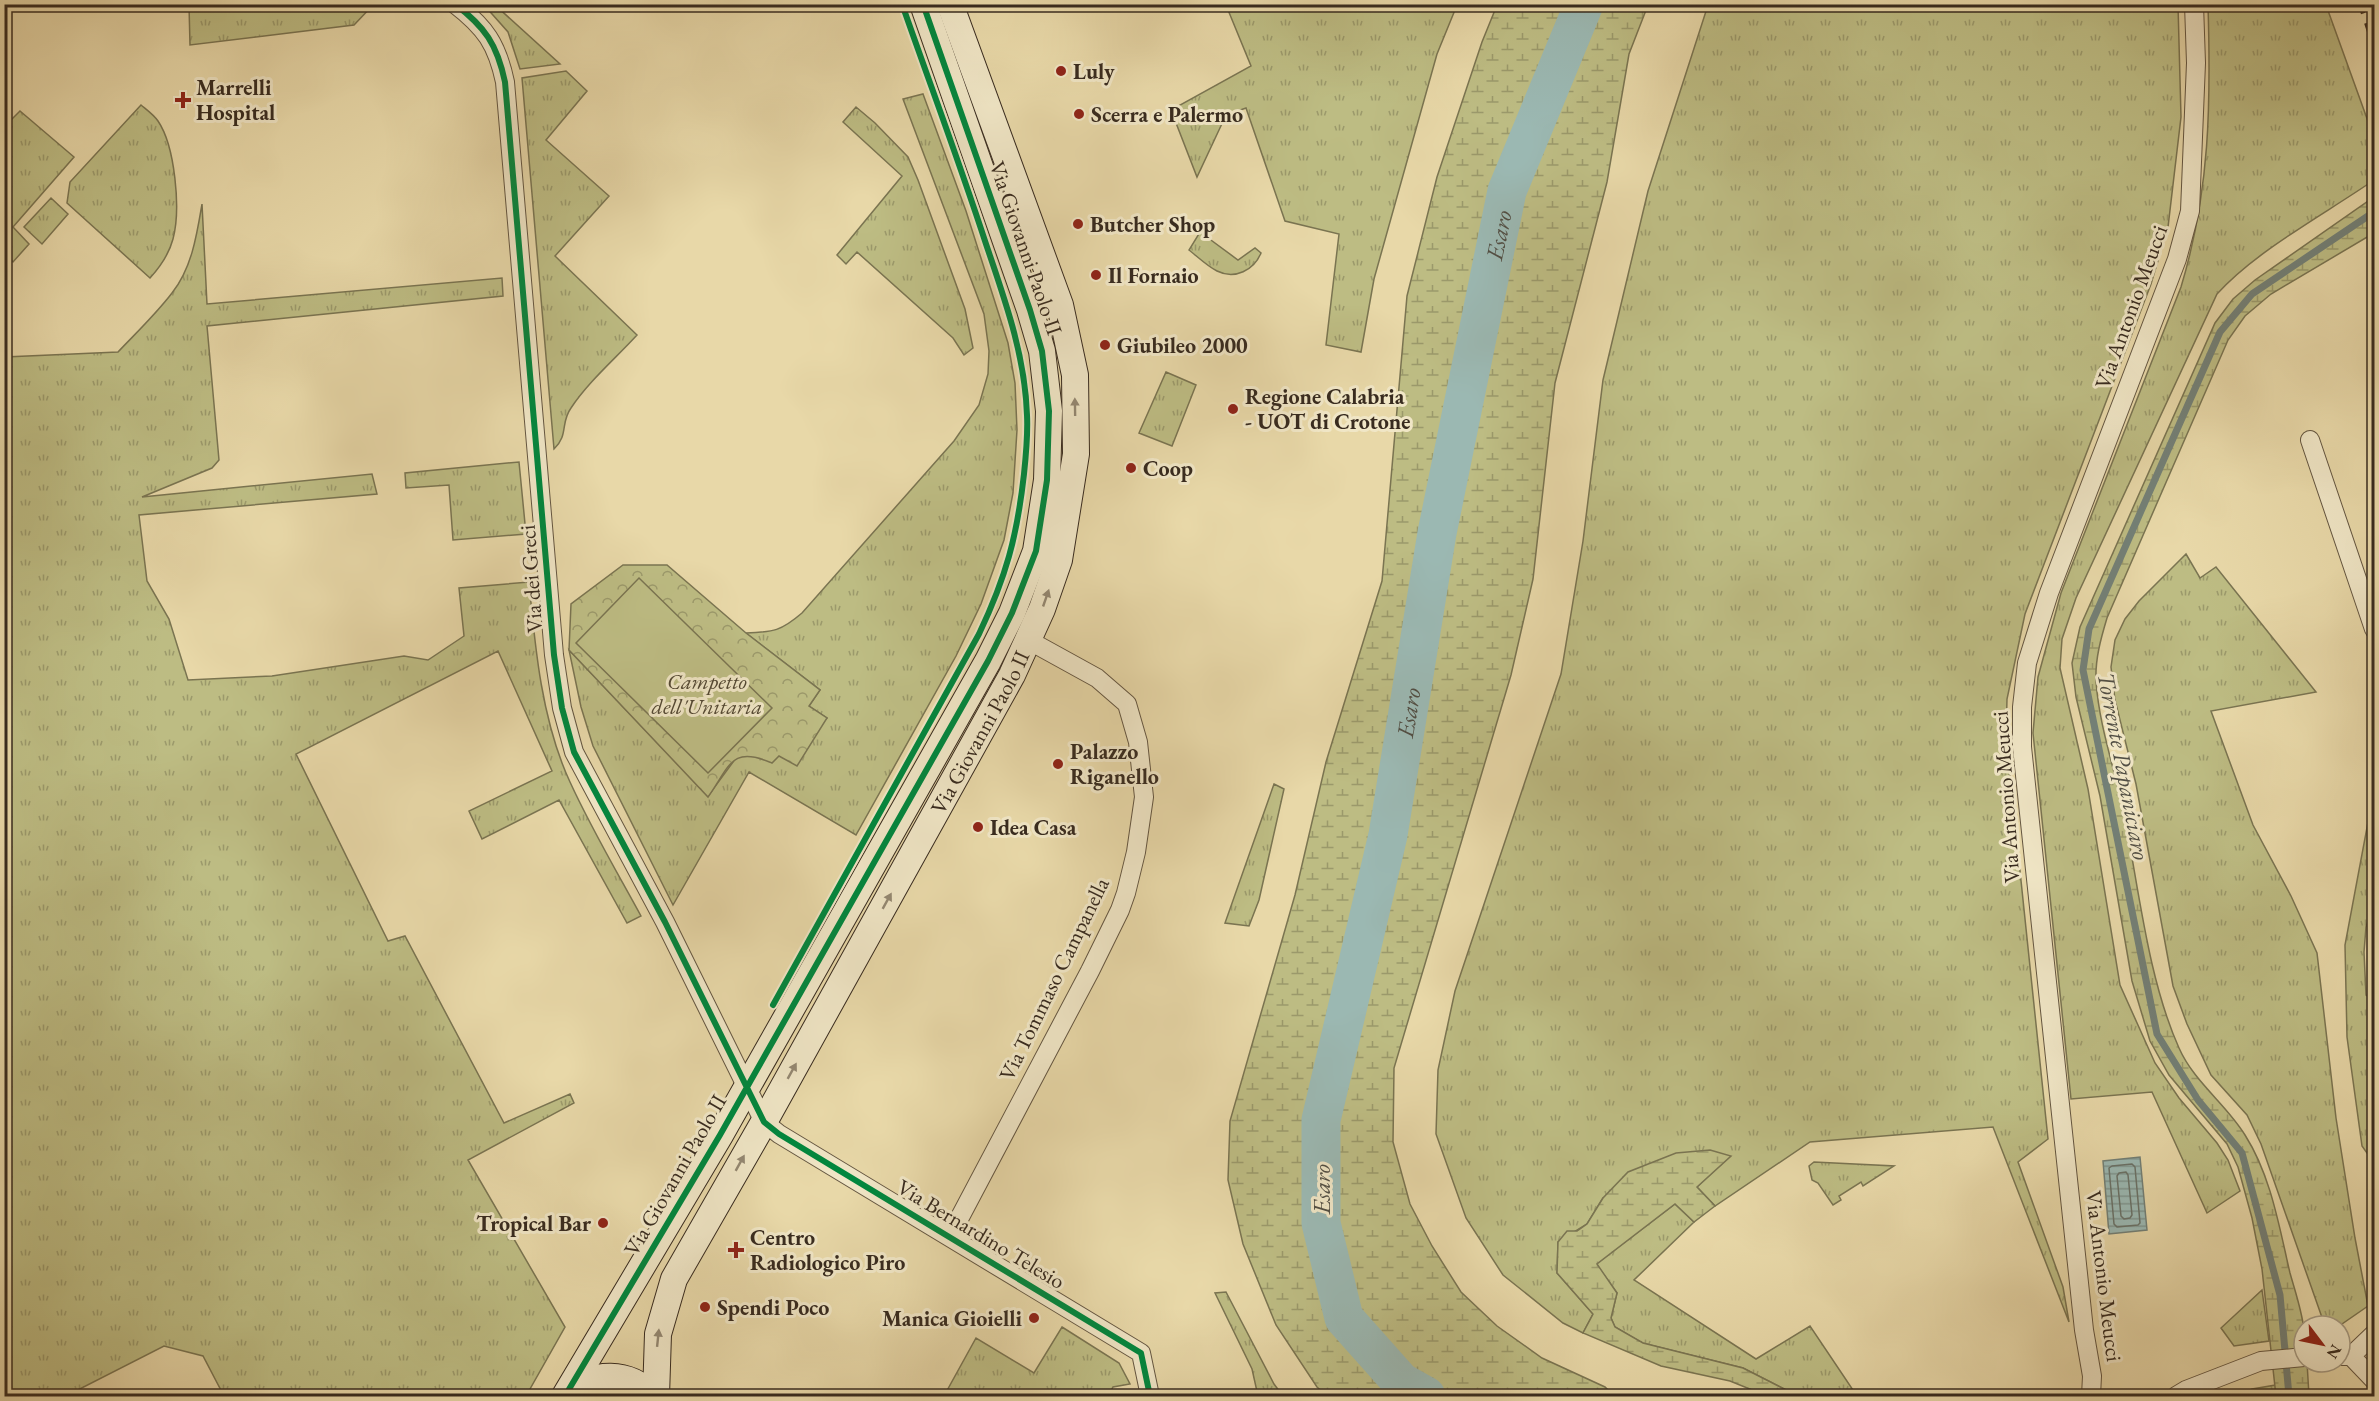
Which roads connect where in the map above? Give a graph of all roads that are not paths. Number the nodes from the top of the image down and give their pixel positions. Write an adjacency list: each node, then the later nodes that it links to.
1 (455, 4): 8 (street, Via dei Greci)
2 (923, 4): 8 (street, Via Giovanni Paolo II)
3 (950, 4): 7 (street, Via Giovanni Paolo II, one-way to 3)
4 (2194, 4): 19 (street, Via Antonio Meucci)
5 (2310, 440): 6 (street)
6 (2374, 629)
7 (1028, 639): 9 (street, Via Giovanni Paolo II, one-way to 7); 10 (street, Via Tommaso Campanella)
8 (746, 1089): 9 (street, Via dei Greci); 16 (street, Via Giovanni Paolo II)
9 (764, 1122): 10 (street, Via Bernardino Telesio); 17 (street, Via Giovanni Paolo II, one-way to 9)
10 (950, 1236): 18 (street, Via Bernardino Telesio)
11 (2374, 1334): 12 (street)
12 (2352, 1351)
13 (2292, 1358): 20 (street)
14 (2352, 1361): 15 (street)
15 (2374, 1380)
16 (566, 1396): 17 (street)
17 (654, 1396)
18 (1150, 1396)
19 (2091, 1396)
20 (2175, 1396)

